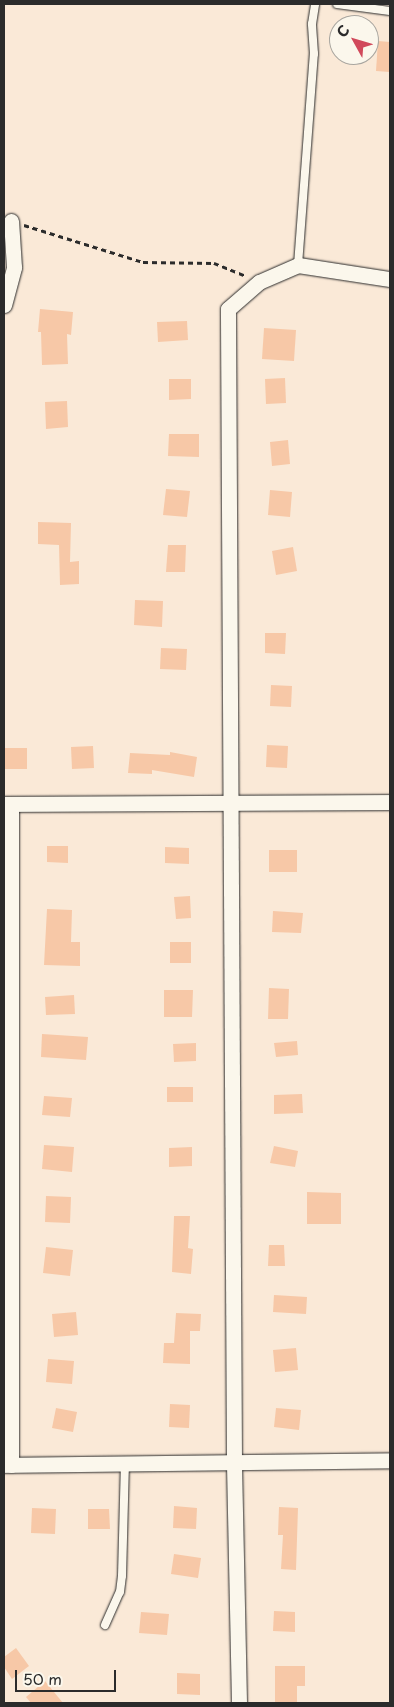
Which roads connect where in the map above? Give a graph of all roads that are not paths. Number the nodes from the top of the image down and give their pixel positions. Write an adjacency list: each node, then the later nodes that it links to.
1 (315, 4): 5 (lane)
2 (337, 4): 3 (lane)
3 (390, 11)
4 (11, 221): 7 (street)
5 (298, 265): 6 (street); 9 (street)
6 (390, 279)
7 (4, 305)
8 (390, 802): 9 (street)
9 (231, 803): 10 (street); 12 (street)
10 (7, 804): 14 (street)
11 (390, 1460): 12 (street)
12 (234, 1462): 13 (street); 16 (street)
13 (125, 1464): 14 (street); 15 (lane)
14 (8, 1465)
15 (105, 1625)
16 (238, 1703)

